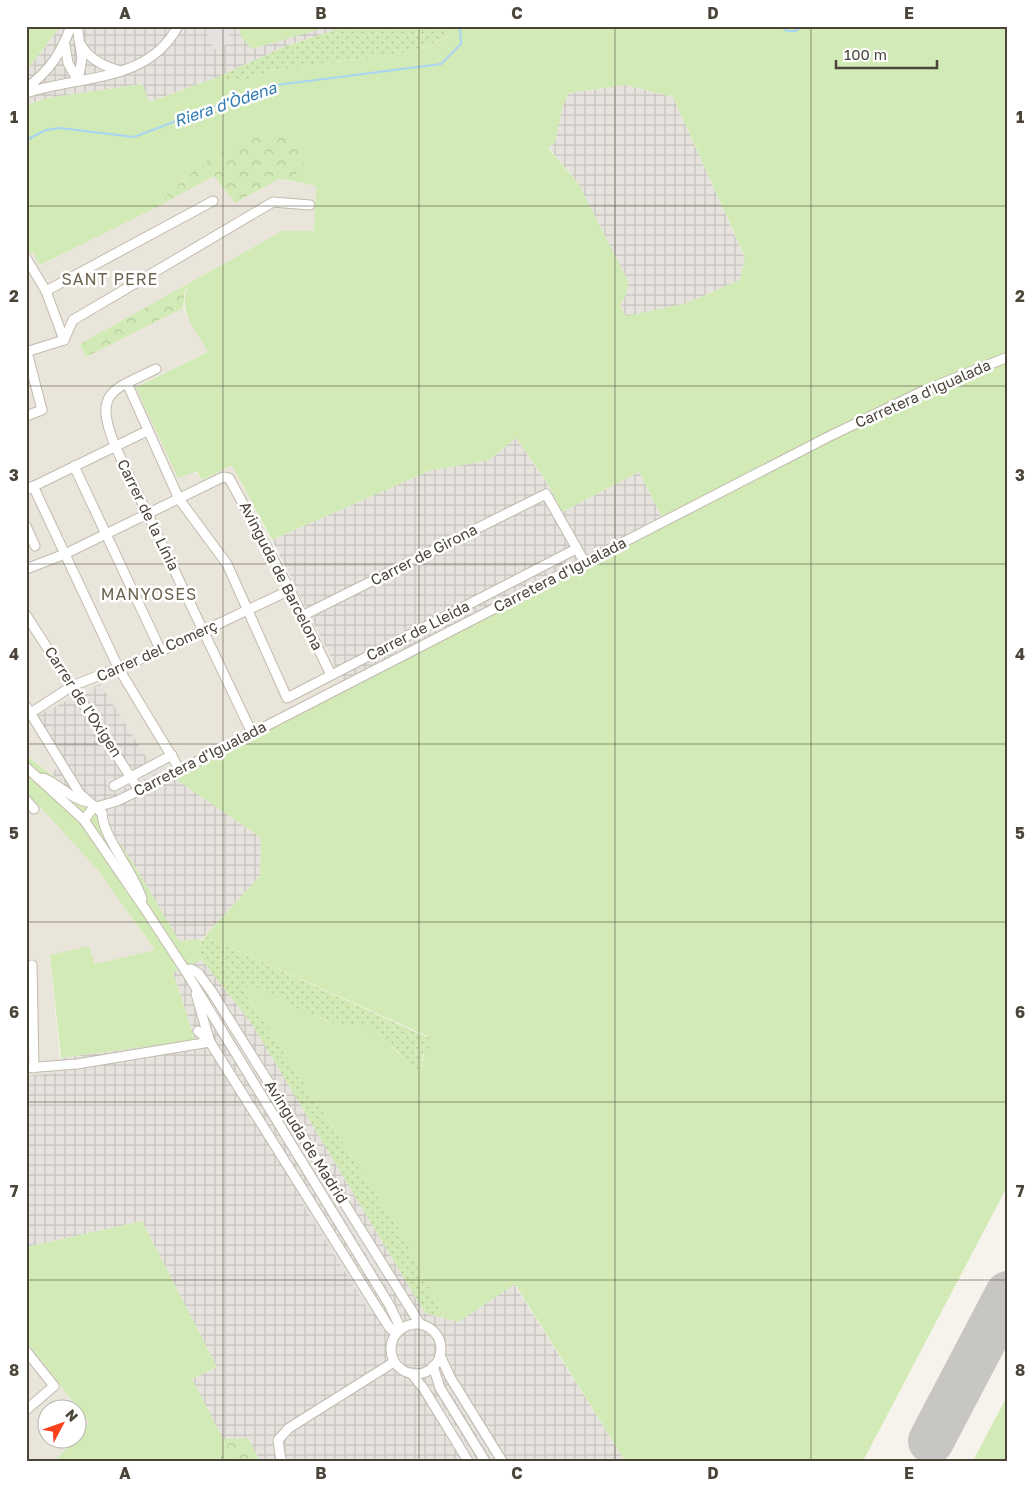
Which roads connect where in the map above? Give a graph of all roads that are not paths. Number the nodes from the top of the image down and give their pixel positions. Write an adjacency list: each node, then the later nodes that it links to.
1 (72, 26): 5 (street)
2 (77, 26): 4 (street)
3 (178, 26): 6 (street)
4 (79, 43): 6 (street); 7 (street)
5 (65, 45): 7 (street); 8 (street)
6 (123, 71): 7 (street)
7 (78, 81): 9 (street)
8 (26, 88)
9 (26, 93)
10 (213, 201): 13 (street)
11 (310, 205): 14 (street)
12 (26, 258): 13 (street)
13 (46, 291): 14 (street)
14 (64, 340): 15 (street)
15 (27, 352): 19 (street)
16 (1008, 357): 31 (street, Carretera d'Igualada)
17 (156, 369): 18 (street, Carrer de la Línia)
18 (127, 383): 20 (street); 21 (street, Carrer de la Línia)
19 (26, 416)
20 (147, 431): 21 (street); 24 (street)
21 (115, 446): 22 (street); 25 (street, Carrer de la Línia)
22 (74, 466): 23 (street); 27 (street)
23 (30, 488): 30 (street)
24 (179, 499): 25 (street); 33 (street, Avinguda de Barcelona); 34 (street)
25 (147, 514): 27 (street); 37 (street, Carrer de la Línia)
26 (26, 526): 28 (street)
27 (107, 534): 30 (street); 38 (street)
28 (35, 546)
29 (576, 549): 31 (street); 36 (street, Carrer de Girona); 40 (street, Carrer de Lleida)
30 (65, 554): 32 (street); 39 (street)
31 (585, 563): 43 (street, Carretera d'Igualada)
32 (26, 569)
33 (290, 590): 34 (street, Carrer del Comerç); 36 (street, Avinguda de Barcelona)
34 (247, 610): 37 (street, Carrer del Comerç); 40 (street, Carrer de Lleida)
35 (26, 615): 41 (street, Carrer de l'Oxigen)
36 (302, 616): 40 (street, Avinguda de Barcelona)
37 (204, 631): 38 (street, Carrer del Comerç); 43 (street, Carrer de la Línia)
38 (161, 651): 39 (street, Carrer del Comerç)
39 (119, 669): 41 (street, Carrer del Comerç); 44 (street)
40 (331, 675)
41 (72, 686): 42 (street, Carrer del Comerç); 48 (street, Carrer de l'Oxigen)
42 (28, 711): 52 (street)
43 (252, 733): 46 (street, Carretera d'Igualada)
44 (172, 755): 46 (street); 48 (street)
45 (26, 767): 47 (street)
46 (180, 770): 50 (street, Carretera d'Igualada)
47 (38, 776): 52 (street); 54 (street, Avinguda de Madrid)
48 (130, 776): 49 (street); 50 (street, Carrer de l'Oxigen)
49 (114, 786)
50 (139, 790): 52 (street, Carretera d'Igualada)
51 (26, 800): 53 (street)
52 (96, 807): 54 (street, Carretera d'Igualada); 55 (street)
53 (34, 809)
54 (84, 820): 55 (street, Avinguda de Madrid)
55 (145, 909): 57 (street, Avinguda de Madrid)
56 (32, 965): 59 (street)
57 (185, 970): 58 (street, Avinguda de Madrid); 64 (street, Avinguda de Madrid)
58 (192, 982): 61 (street); 63 (street, Avinguda de Madrid)
59 (29, 996): 62 (street)
60 (198, 1030): 61 (street, Avinguda de Madrid)
61 (210, 1042): 62 (street); 65 (street, Avinguda de Madrid)
62 (30, 1068)
63 (390, 1306): 64 (street, Avinguda de Madrid); 65 (street, Avinguda de Madrid)
64 (415, 1324): 65 (street); 67 (street)
65 (397, 1332): 68 (street)
66 (26, 1351): 72 (street)
67 (440, 1355): 69 (street); 76 (street)
68 (394, 1362): 70 (street); 73 (street)
69 (433, 1366): 70 (street); 71 (street)
70 (415, 1374): 71 (street); 74 (street)
71 (440, 1388): 75 (street)
72 (27, 1407)
73 (280, 1461)
74 (468, 1461)
75 (485, 1461)
76 (502, 1461)

